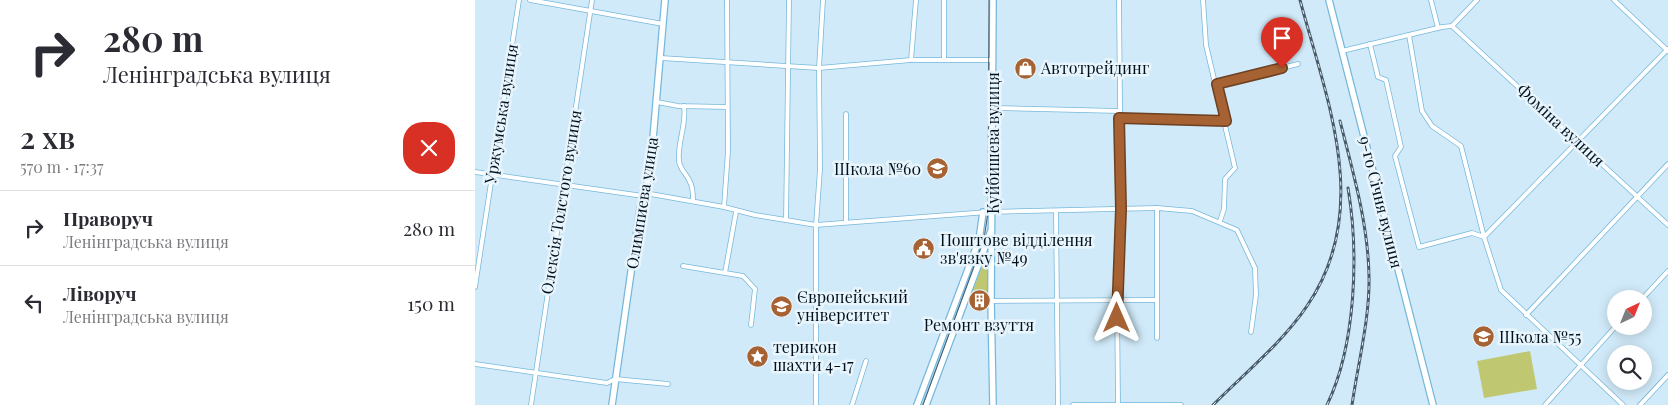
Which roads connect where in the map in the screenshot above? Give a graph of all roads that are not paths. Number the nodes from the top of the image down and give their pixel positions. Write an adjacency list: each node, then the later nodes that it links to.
1 (519, 0): 45 (street, Уржумська вулиця)
2 (530, 0): 17 (street)
3 (592, 0): 17 (street, Олексія Толстого вулиця)
4 (665, 0): 18 (main road, Олимпиева улица)
5 (727, 0): 29 (street)
6 (789, 0): 31 (street)
7 (823, 0): 32 (street)
8 (916, 0): 27 (street)
9 (944, 0): 26 (street)
10 (993, 0): 28 (main road, Куйбишева вулиця)
11 (1119, 0): 38 (street)
12 (1203, 0): 33 (street)
13 (1329, 0): 24 (main road, 9-го Січня вулиця)
14 (1431, 0): 20 (street)
15 (1477, 0): 19 (street)
16 (1614, 0): 23 (street)
17 (591, 11): 18 (street); 46 (street, Олексія Толстого вулиця)
18 (663, 24): 25 (main road, Олимпиева улица)
19 (1453, 26): 20 (street); 42 (street, Фоміна вулиця)
20 (1438, 28): 21 (street)
21 (1409, 35): 22 (street); 63 (street)
22 (1370, 44): 24 (street); 63 (street)
23 (1668, 50): 42 (street)
24 (1342, 51): 96 (main road, 9-го Січня вулиця)
25 (661, 58): 29 (street); 34 (main road, Олимпиева улица)
26 (944, 59): 27 (street); 28 (street)
27 (911, 60): 32 (street)
28 (994, 60): 37 (main road, Куйбишева вулиця)
29 (727, 61): 31 (street); 36 (street)
30 (1298, 64): 33 (street)
31 (787, 66): 32 (street); 57 (street)
32 (819, 68): 61 (street)
33 (1217, 84): 41 (street)
34 (657, 102): 35 (street); 47 (main road, Олимпиева улица)
35 (685, 106): 36 (street); 49 (street)
36 (727, 107): 50 (street)
37 (993, 108): 38 (street); 56 (main road, Куйбишева вулиця)
38 (1119, 111): 40 (street)
39 (846, 114): 59 (street)
40 (1119, 118): 41 (street); 52 (street)
41 (1226, 121): 58 (street)
42 (1579, 141): 48 (street, Фоміна вулиця); 63 (street)
43 (1668, 164): 48 (street)
44 (475, 172): 45 (street)
45 (492, 175): 46 (street); 67 (street, Уржумська вулиця)
46 (564, 185): 47 (street); 81 (street, Олексія Толстого вулиця)
47 (644, 195): 49 (street); 83 (main road, Олимпиева улица)
48 (1638, 197): 62 (street, Фоміна вулиця); 73 (street)
49 (693, 201): 50 (street)
50 (724, 207): 54 (street)
51 (1157, 208): 52 (street); 58 (street); 71 (street)
52 (1121, 209): 53 (street); 69 (street)
53 (1056, 211): 56 (street); 70 (street)
54 (736, 212): 57 (street); 66 (street)
55 (983, 212): 56 (street); 59 (street); 90 (main road)
56 (993, 212): 60 (main road, Куйбишева вулиця)
57 (785, 220): 61 (street)
58 (1220, 221): 75 (street)
59 (846, 222): 61 (street)
60 (993, 224): 72 (main road, Куйбишева вулиця); 91 (main road)
61 (816, 225): 88 (street)
62 (1668, 225)
63 (1484, 237): 73 (street)
64 (683, 266): 66 (street)
65 (1668, 271): 68 (street)
66 (725, 273): 74 (street)
67 (475, 287)
68 (1650, 290)
69 (1117, 299): 70 (street); 71 (street); 85 (street)
70 (1057, 300): 72 (street); 93 (street)
71 (1156, 300): 77 (street)
72 (991, 302): 92 (main road, Куйбишева вулиця)
73 (1526, 315): 80 (street)
74 (751, 325)
75 (1251, 332)
76 (1608, 335): 80 (street)
77 (1157, 338)
78 (866, 361): 89 (street)
79 (475, 364): 81 (street)
80 (1580, 365): 97 (street); 98 (street)
81 (535, 374): 83 (street); 86 (street, Олексія Толстого вулиця)
82 (1668, 375): 99 (street)
83 (615, 380): 84 (street); 87 (main road, Олимпиева улица)
84 (667, 384)
85 (1118, 403): 94 (street); 95 (street)
86 (531, 405)
87 (612, 405)
88 (816, 405)
89 (852, 405)
90 (917, 405)
91 (926, 405)
92 (993, 405)
93 (1057, 405)
94 (1073, 405)
95 (1181, 405)
96 (1433, 405)
97 (1545, 405)
98 (1623, 405)
99 (1639, 405)

